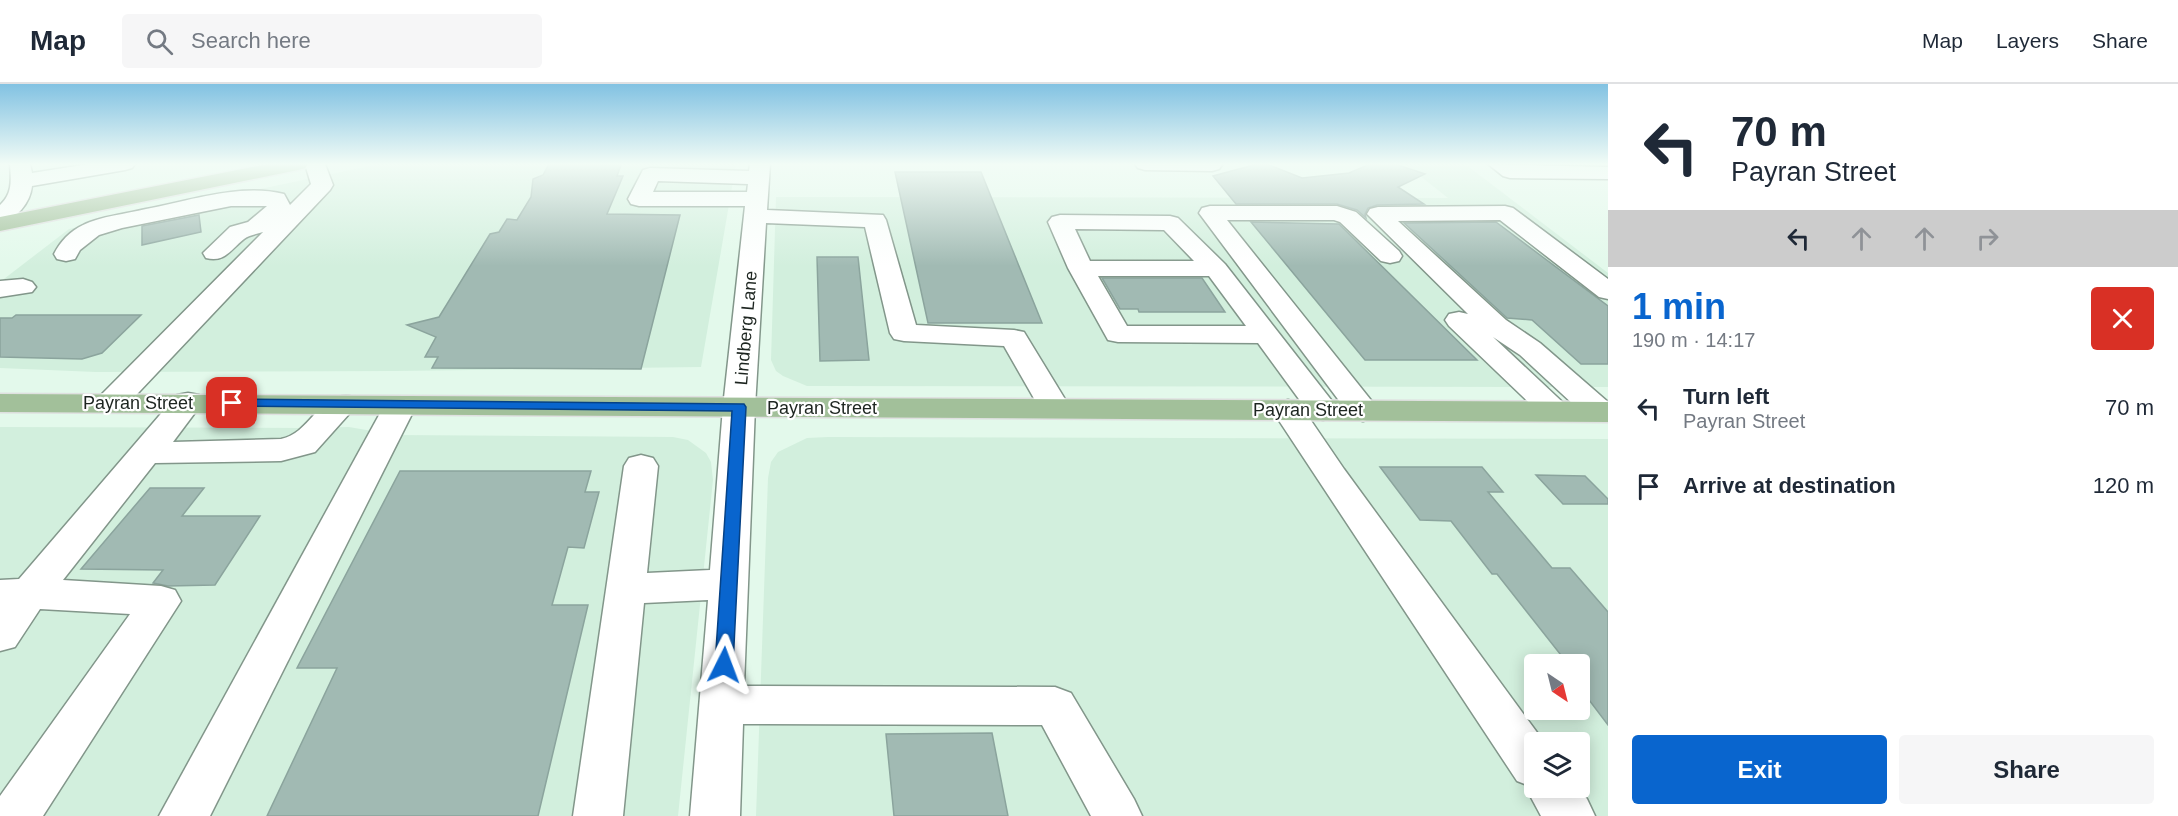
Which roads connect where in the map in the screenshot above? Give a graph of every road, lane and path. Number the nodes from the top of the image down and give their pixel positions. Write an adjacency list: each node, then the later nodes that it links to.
1 (18, 198): 6 (street)
2 (120, 198): 7 (main road)
3 (309, 198): 16 (street)
4 (757, 198): 19 (street, Lindberg Lane)
5 (793, 198): 20 (street)
6 (0, 216)
7 (0, 224)
8 (215, 253): 9 (street)
9 (66, 254)
10 (1081, 268): 11 (street); 11 (street); 13 (street)
11 (1216, 269): 13 (street)
12 (1608, 291): 24 (street)
13 (1267, 335): 21 (street)
14 (188, 402): 16 (main road, Payran Street); 17 (main road, Payran Street); 25 (street)
15 (0, 403): 16 (main road, Payran Street)
16 (111, 403)
17 (343, 404): 18 (main road, Payran Street); 25 (street)
18 (399, 406): 19 (main road, Payran Street); 35 (street)
19 (739, 407): 20 (main road, Payran Street); 27 (street, Lindberg Lane)
20 (1055, 409): 21 (main road, Payran Street)
21 (1305, 410): 22 (main road, Payran Street); 32 (street)
22 (1363, 411): 23 (main road, Payran Street); 23 (street)
23 (1556, 411): 24 (main road, Payran Street)
24 (1604, 412)
25 (146, 453): 29 (street)
26 (641, 466): 28 (street)
27 (729, 584): 28 (street); 31 (street, Lindberg Lane)
28 (626, 590): 36 (street)
29 (15, 594): 30 (street); 34 (street)
30 (0, 635)
31 (721, 705): 37 (street, Lindberg Lane); 38 (street)
32 (1524, 752)
33 (1557, 798): 39 (street)
34 (15, 816)
35 (184, 816)
36 (598, 816)
37 (715, 816)
38 (1117, 816)
39 (1570, 816)

